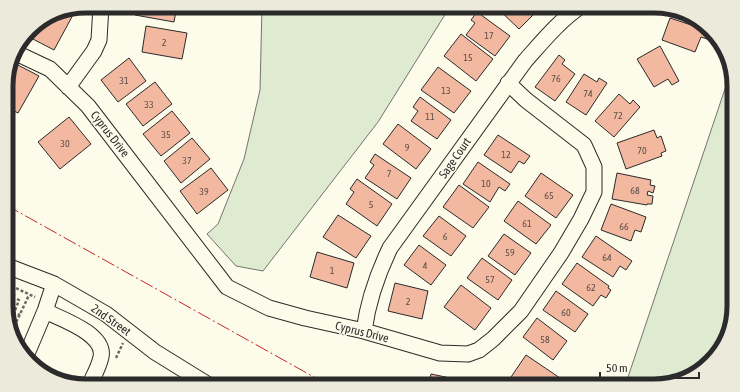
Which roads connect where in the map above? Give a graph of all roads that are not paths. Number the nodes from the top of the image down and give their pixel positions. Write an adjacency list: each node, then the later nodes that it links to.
1 (101, 13): 5 (street)
2 (571, 13): 4 (street, Sage Court)
3 (20, 55): 5 (street, Cyprus Drive)
4 (508, 83): 9 (street, Sage Court); 9 (street, Cyprus Drive)
5 (68, 87): 9 (street, Cyprus Drive)
6 (13, 268): 7 (street, 2nd Street)
7 (54, 284): 8 (street); 12 (street, 2nd Street)
8 (42, 305): 10 (street); 11 (street)
9 (364, 331)
10 (28, 350)
11 (92, 379)
12 (199, 379)

